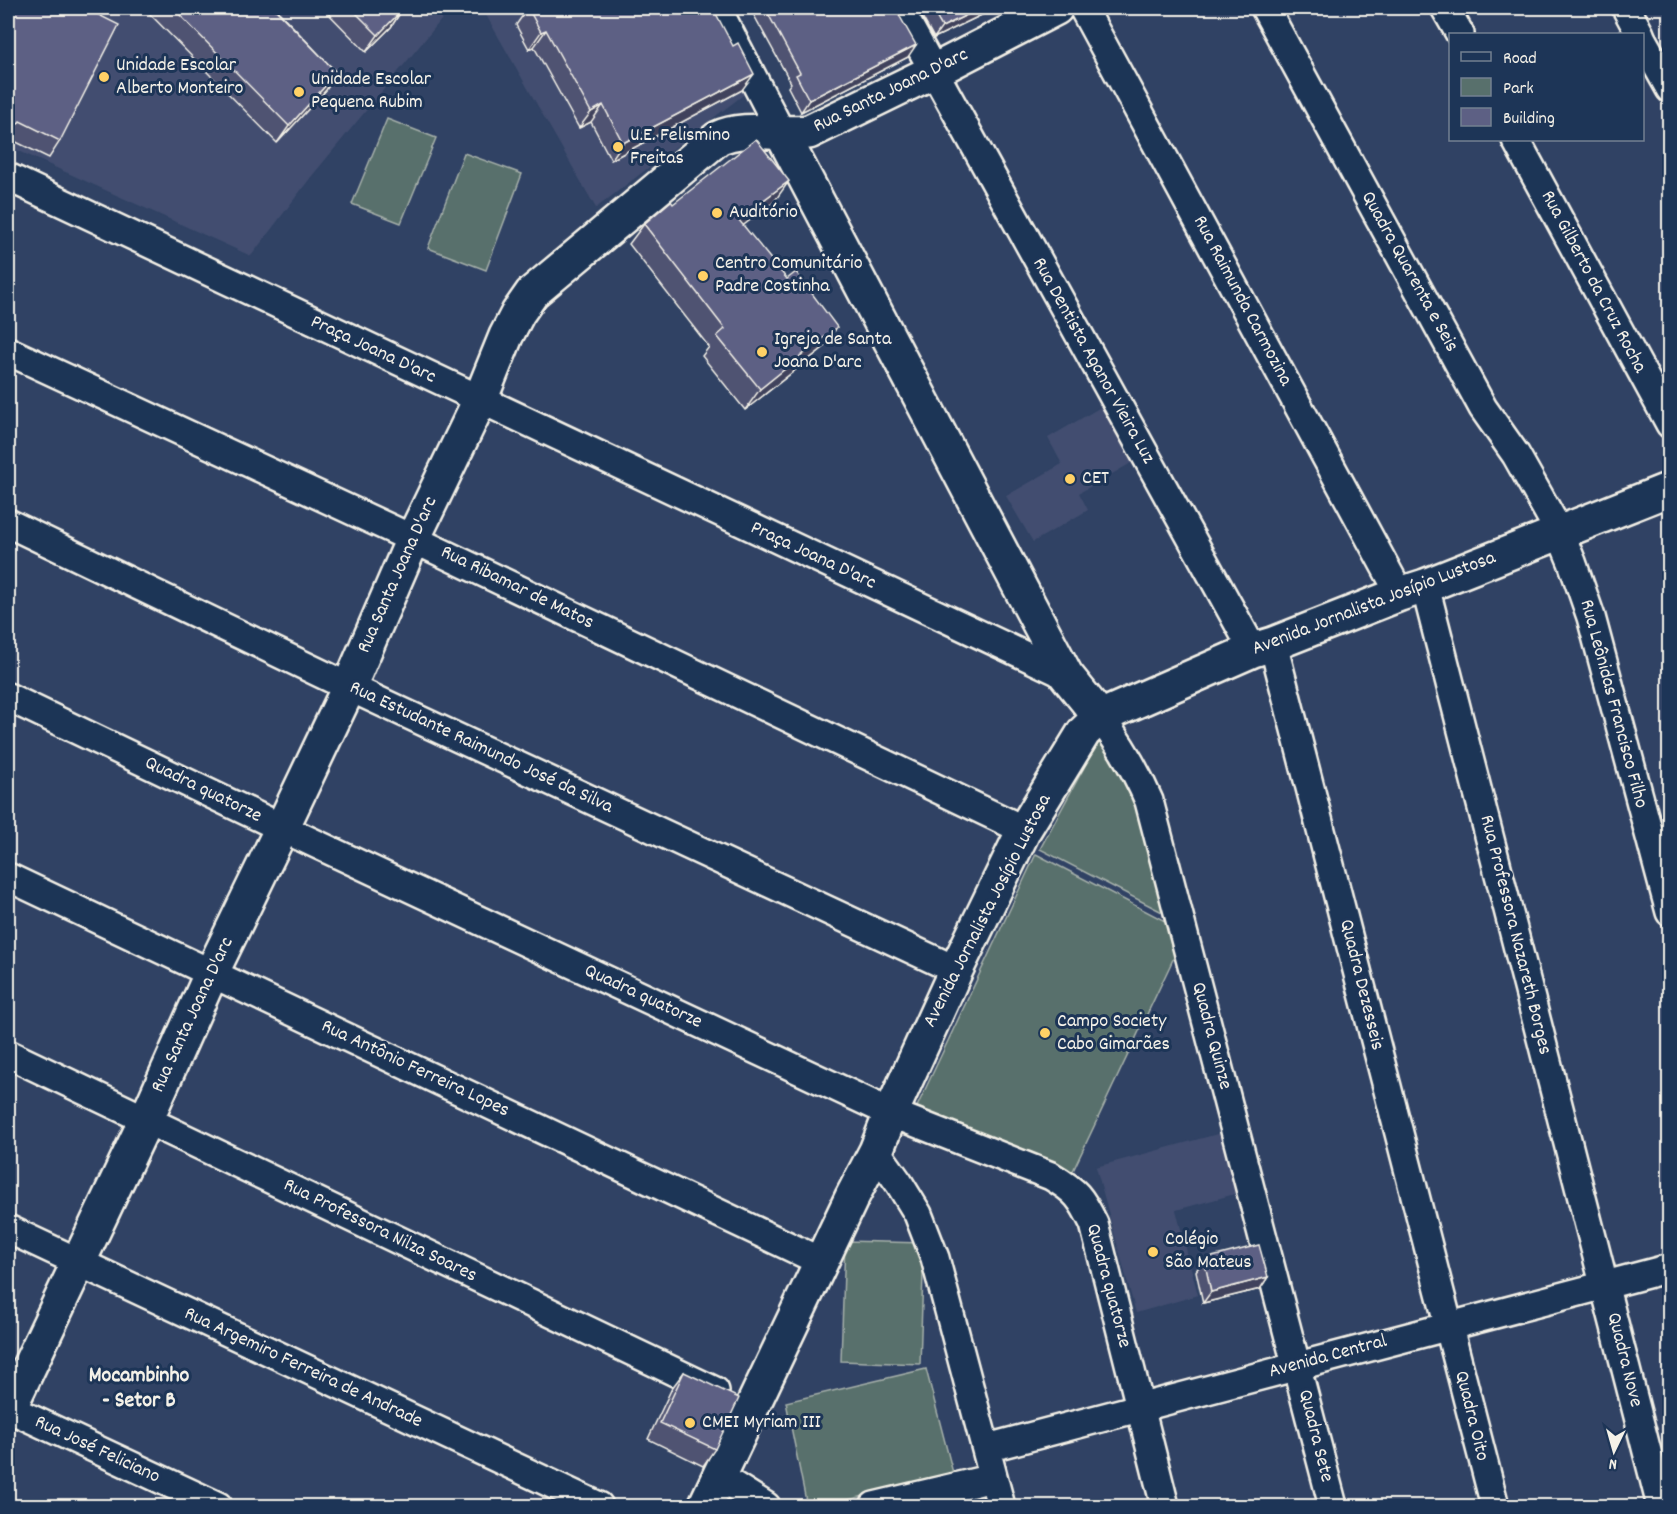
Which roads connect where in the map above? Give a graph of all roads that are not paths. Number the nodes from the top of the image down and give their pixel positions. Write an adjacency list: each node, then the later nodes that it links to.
1 (717, 8): 13 (street)
2 (899, 8): 11 (street, Rua Dentista Aganor Vieira Luz)
3 (1056, 8): 11 (street, Rua Santa Joana D'arc)
4 (1083, 8): 23 (street, Rua Raimunda Carmozina)
5 (1264, 8): 21 (street, Quadra Quarenta e Seis)
6 (1445, 8): 8 (street)
7 (1626, 8): 9 (street)
8 (1459, 33)
9 (1639, 33)
10 (1644, 43): 12 (street)
11 (934, 71): 13 (street, Rua Santa Joana D'arc); 24 (street, Rua Dentista Aganor Vieira Luz)
12 (1670, 89)
13 (782, 134): 17 (street, Rua Santa Joana D'arc); 25 (street)
14 (1517, 141): 18 (street, Rua Gilberto da Cruz Rocha)
15 (8, 177): 17 (street, Praça Joana D'arc)
16 (8, 351): 22 (street, Rua Ribamar de Matos)
17 (480, 400): 22 (street, Rua Santa Joana D'arc); 25 (street, Praça Joana D'arc)
18 (1670, 424)
19 (1670, 489): 21 (street, Avenida Jornalista Josípio Lustosa)
20 (8, 523): 26 (street, Rua Estudante Raimundo José da Silva)
21 (1560, 533): 23 (street, Avenida Jornalista Josípio Lustosa); 32 (street, Rua Leônidas Francisco Filho)
22 (413, 538): 26 (street, Rua Santa Joana D'arc); 30 (street, Rua Ribamar de Matos)
23 (1412, 590): 24 (street, Avenida Jornalista Josípio Lustosa); 43 (street, Rua Professora Nazareth Borges)
24 (1263, 647): 28 (street, Avenida Jornalista Josípio Lustosa); 44 (street, Quadra Dezesseis)
25 (1066, 675): 28 (street)
26 (349, 687): 29 (street, Rua Santa Joana D'arc); 33 (street, Rua Estudante Raimundo José da Silva)
27 (8, 697): 29 (street, Quadra quatorze)
28 (1100, 717): 30 (street, Avenida Jornalista Josípio Lustosa); 45 (street, Quadra Quinze)
29 (282, 828): 34 (street, Rua Santa Joana D'arc); 36 (street, Quadra quatorze)
30 (1024, 830): 33 (street, Avenida Jornalista Josípio Lustosa)
31 (8, 877): 34 (street, Rua Antônio Ferreira Lopes)
32 (1670, 912)
33 (956, 970): 36 (street, Avenida Jornalista Josípio Lustosa)
34 (212, 972): 37 (street, Rua Santa Joana D'arc); 41 (street, Rua Antônio Ferreira Lopes)
35 (8, 1054): 37 (street, Rua Professora Nilza Soares)
36 (891, 1113): 38 (street, Avenida Jornalista Josípio Lustosa); 46 (street, Quadra quatorze)
37 (146, 1120): 40 (street, Rua Santa Joana D'arc); 48 (street, Rua Professora Nilza Soares)
38 (876, 1151): 41 (street, Avenida Jornalista Josípio Lustosa); 49 (street)
39 (8, 1229): 40 (street, Rua Argemiro Ferreira de Andrade)
40 (78, 1262): 47 (street, Rua Santa Joana D'arc); 53 (street, Rua Argemiro Ferreira de Andrade)
41 (822, 1262): 48 (street, Avenida Jornalista Josípio Lustosa)
42 (1670, 1268): 43 (street, Avenida Central)
43 (1604, 1284): 44 (street, Avenida Central); 61 (street, Quadra Nove)
44 (1448, 1326): 45 (street, Avenida Central); 60 (street, Quadra Oito)
45 (1297, 1365): 46 (street, Avenida Central); 59 (street, Quadra Sete)
46 (1140, 1408): 49 (street, Avenida Central); 58 (street, Quadra quatorze)
47 (8, 1409): 52 (street, Rua José Feliciano)
48 (752, 1409): 50 (street, Avenida Jornalista Josípio Lustosa)
49 (987, 1448): 51 (street)
50 (720, 1477): 54 (street, Avenida Jornalista Josípio Lustosa); 55 (street)
51 (993, 1478): 56 (street); 57 (street)
52 (218, 1506)
53 (599, 1506)
54 (705, 1506)
55 (766, 1506)
56 (874, 1506)
57 (1001, 1506)
58 (1165, 1506)
59 (1333, 1506)
60 (1495, 1506)
61 (1661, 1506)

